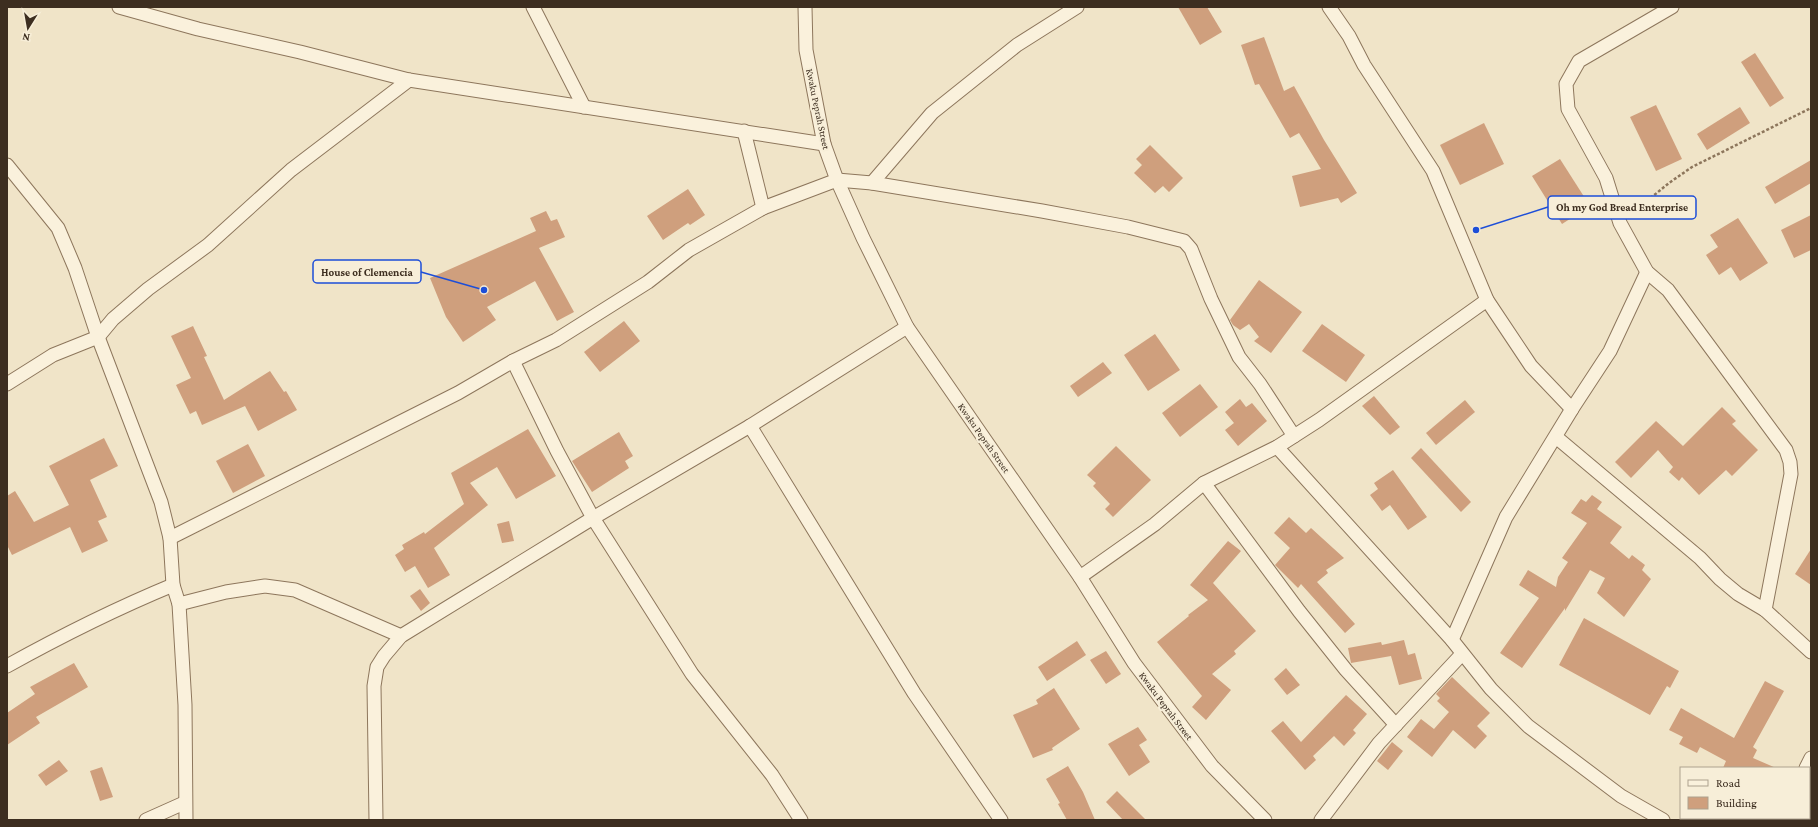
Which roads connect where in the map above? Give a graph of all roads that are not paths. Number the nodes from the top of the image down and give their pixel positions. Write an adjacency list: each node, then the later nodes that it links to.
1 (119, 7): 7 (street)
2 (533, 7): 8 (street)
3 (805, 7): 10 (street, Kwaku Peprah Street)
4 (1077, 7): 13 (street)
5 (1330, 7): 16 (street)
6 (1672, 7): 15 (street)
7 (409, 80): 8 (street); 18 (street)
8 (584, 107): 9 (street)
9 (744, 131): 10 (street); 14 (street)
10 (824, 144): 12 (street, Kwaku Peprah Street)
11 (7, 165): 18 (street)
12 (837, 180): 13 (street); 14 (street); 17 (street, Kwaku Peprah Street)
13 (872, 183): 23 (street)
14 (763, 208): 19 (street)
15 (1647, 272): 21 (street); 32 (street)
16 (1487, 300): 21 (street); 23 (street)
17 (907, 326): 22 (street); 29 (street, Kwaku Peprah Street)
18 (98, 336): 20 (street); 28 (street)
19 (513, 361): 27 (street); 28 (street)
20 (7, 384)
21 (1572, 409): 24 (street)
22 (750, 426): 27 (street); 46 (street)
23 (1294, 436): 25 (street)
24 (1556, 437): 32 (street); 34 (street)
25 (1277, 447): 26 (street); 34 (street)
26 (1204, 483): 29 (street); 38 (street)
27 (593, 518): 33 (street); 45 (street)
28 (170, 538): 30 (street)
29 (1080, 577): 47 (street, Kwaku Peprah Street)
30 (173, 585): 31 (street); 37 (street)
31 (179, 604): 33 (street); 41 (street)
32 (1765, 610): 35 (street)
33 (401, 636): 44 (street)
34 (1452, 640): 36 (street)
35 (1811, 652)
36 (1462, 654): 38 (street); 49 (street)
37 (7, 666)
38 (1396, 725): 48 (street)
39 (1811, 758): 40 (street)
40 (1806, 767)
41 (184, 803): 42 (street); 43 (street)
42 (146, 820)
43 (186, 820)
44 (376, 820)
45 (800, 820)
46 (1001, 820)
47 (1265, 820)
48 (1321, 820)
49 (1663, 820)

